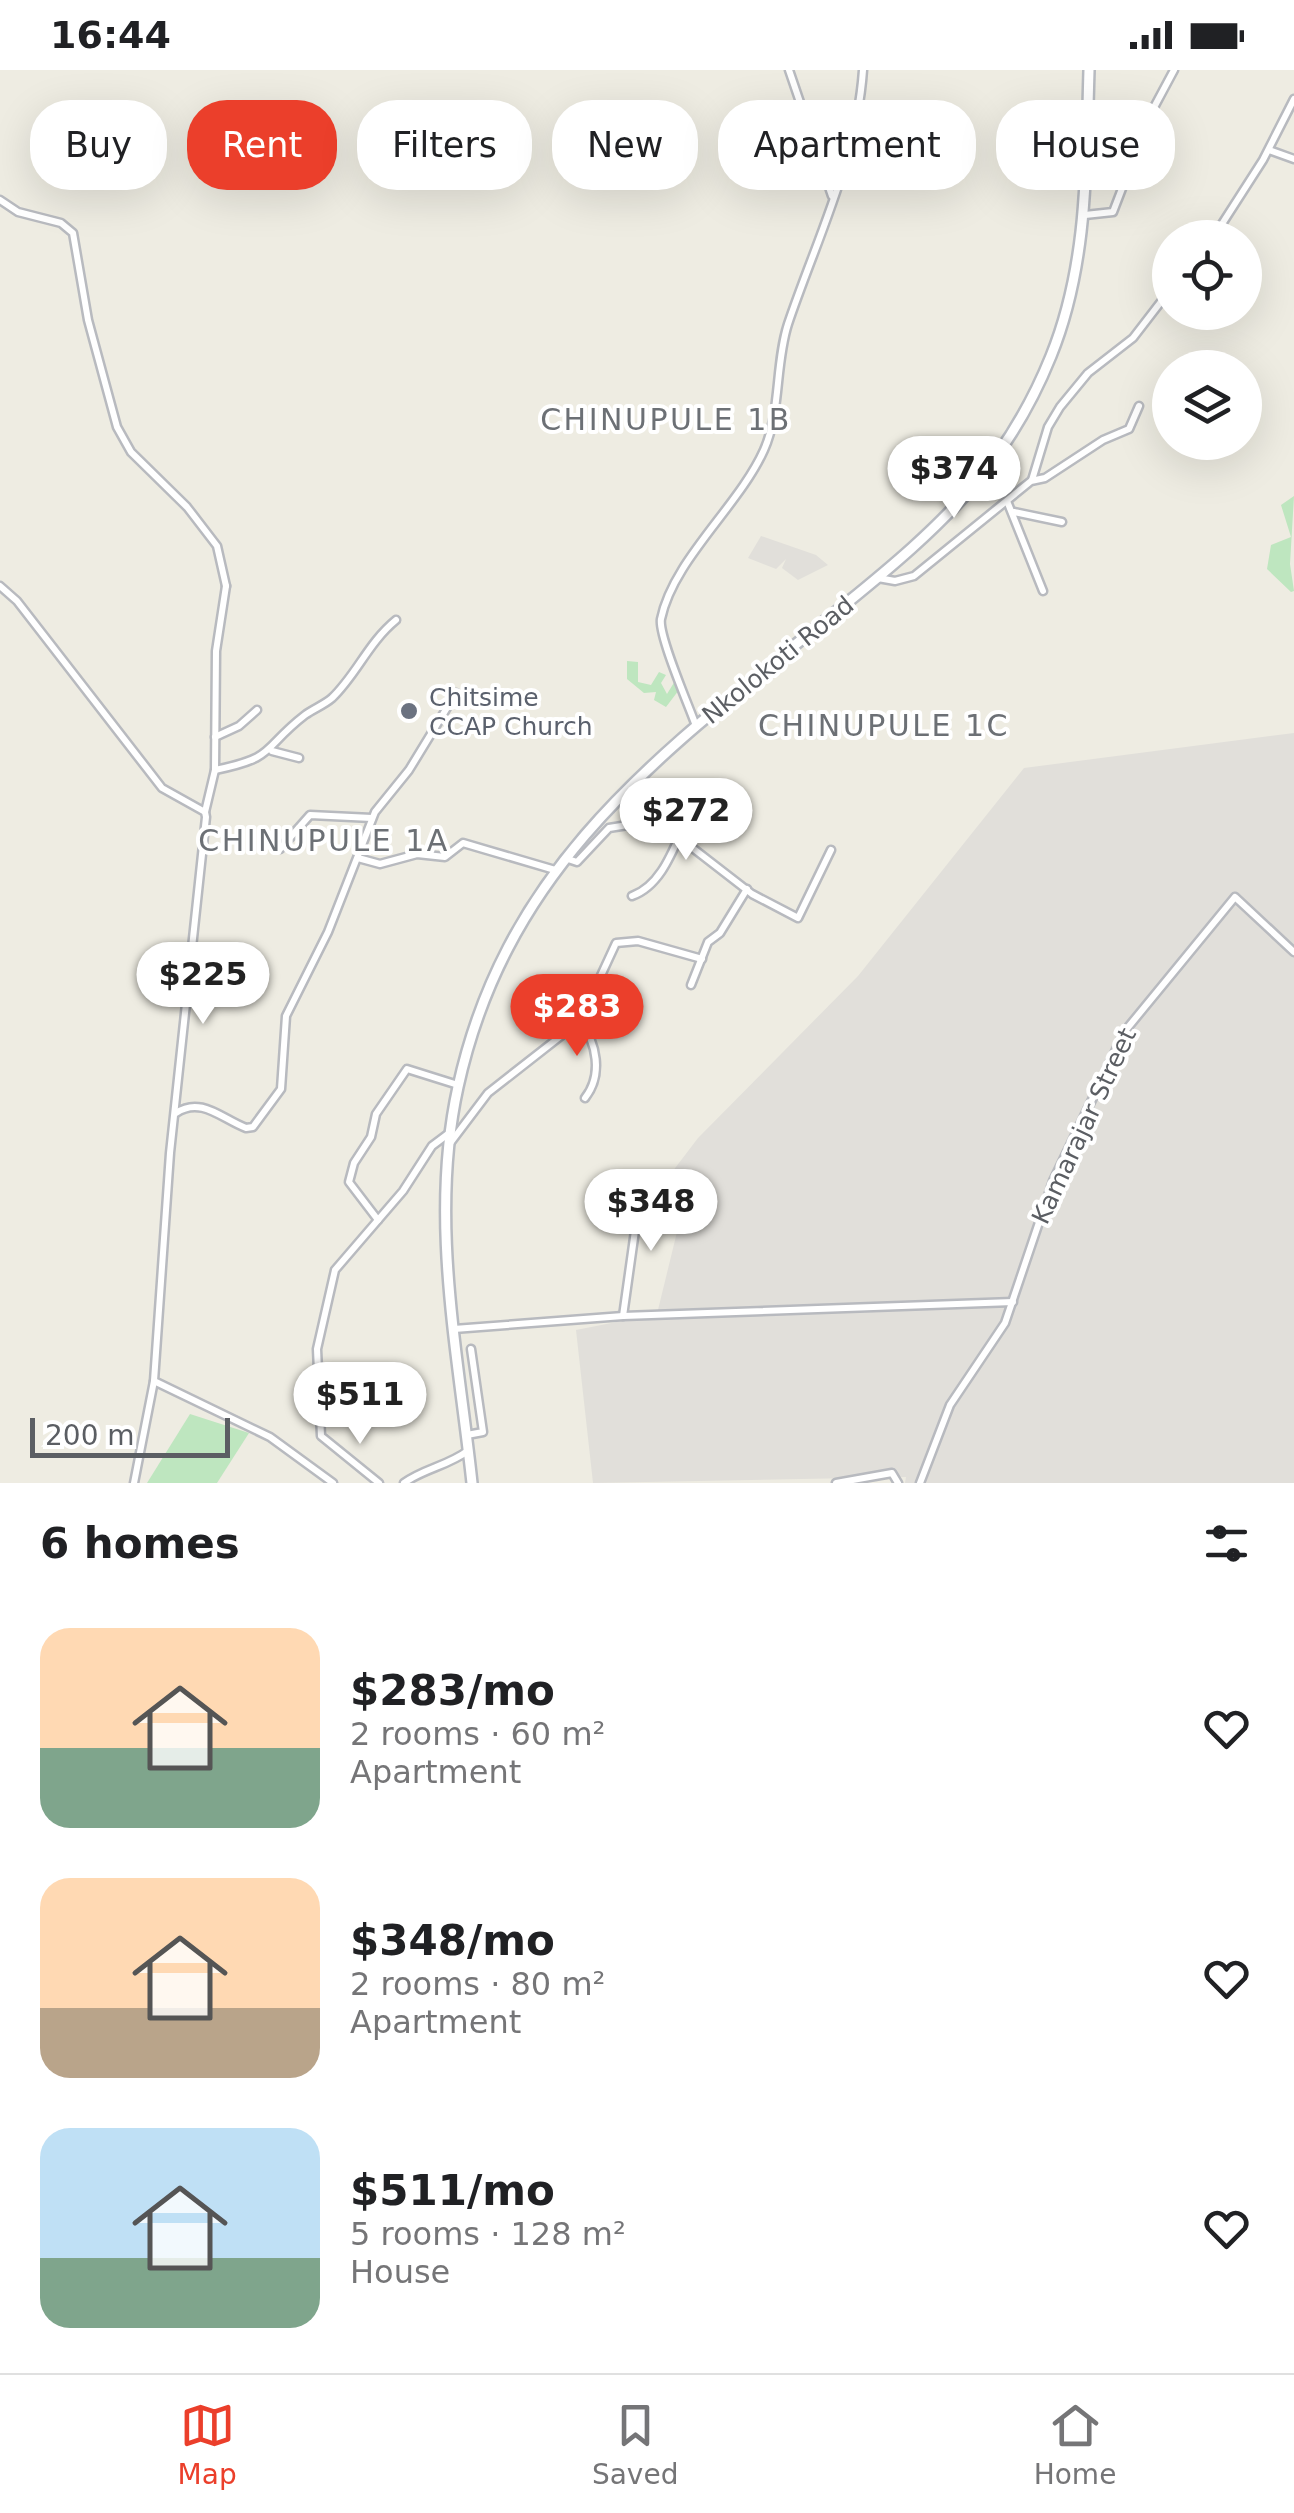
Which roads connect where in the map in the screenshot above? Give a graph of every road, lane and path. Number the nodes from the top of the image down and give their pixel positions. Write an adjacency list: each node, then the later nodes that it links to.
1 (789, 70): 8 (street)
2 (863, 70): 8 (street)
3 (1088, 70): 10 (main road, Nkolokoti Road)
4 (1174, 70): 10 (street)
5 (1294, 100): 6 (street)
6 (1269, 150): 7 (street); 11 (street)
7 (1294, 159)
8 (832, 198): 24 (street)
9 (0, 200): 25 (street)
10 (1085, 214): 18 (main road, Nkolokoti Road)
11 (1224, 220)
12 (1152, 312): 14 (street)
13 (1138, 406): 14 (street)
14 (1031, 481): 15 (street)
15 (1007, 501): 16 (street); 18 (street)
16 (1014, 512): 17 (street); 20 (street)
17 (1062, 522)
18 (878, 578): 24 (main road, Nkolokoti Road)
19 (0, 586): 30 (street)
20 (1043, 591)
21 (396, 620): 26 (street)
22 (456, 693): 31 (street)
23 (257, 710): 25 (street)
24 (696, 726): 36 (main road, Nkolokoti Road)
25 (215, 736): 28 (street)
26 (272, 751): 27 (street); 28 (street)
27 (299, 758)
28 (215, 770): 30 (street)
29 (725, 790): 32 (street)
30 (205, 812): 46 (street)
31 (372, 818): 33 (street); 35 (street)
32 (681, 838): 36 (street); 38 (street); 39 (street)
33 (280, 849)
34 (831, 850): 38 (street)
35 (358, 858): 37 (street); 46 (street)
36 (564, 858): 37 (main road, Nkolokoti Road)
37 (555, 870): 44 (main road, Nkolokoti Road)
38 (747, 890): 41 (street)
39 (632, 896)
40 (1294, 952): 51 (street, Kamarajar Street)
41 (702, 959): 42 (street); 43 (street)
42 (691, 985)
43 (580, 1021): 45 (street); 48 (street)
44 (458, 1085): 47 (main road, Nkolokoti Road); 50 (street)
45 (585, 1098)
46 (176, 1113): 55 (street)
47 (449, 1133): 48 (main road, Nkolokoti Road); 50 (street)
48 (448, 1147): 53 (main road, Nkolokoti Road)
49 (642, 1181): 52 (street)
50 (378, 1220): 60 (street)
51 (1013, 1302): 52 (street); 65 (street, Kamarajar Street)
52 (623, 1316): 53 (street)
53 (454, 1329): 56 (main road, Nkolokoti Road)
54 (471, 1348): 56 (street)
55 (154, 1381): 58 (street); 59 (street)
56 (467, 1434): 57 (main road, Nkolokoti Road)
57 (469, 1450): 61 (street); 62 (main road, Nkolokoti Road)
58 (134, 1483)
59 (333, 1483)
60 (378, 1483)
61 (404, 1483)
62 (472, 1483)
63 (836, 1483): 64 (street)
64 (898, 1483)
65 (920, 1483)

